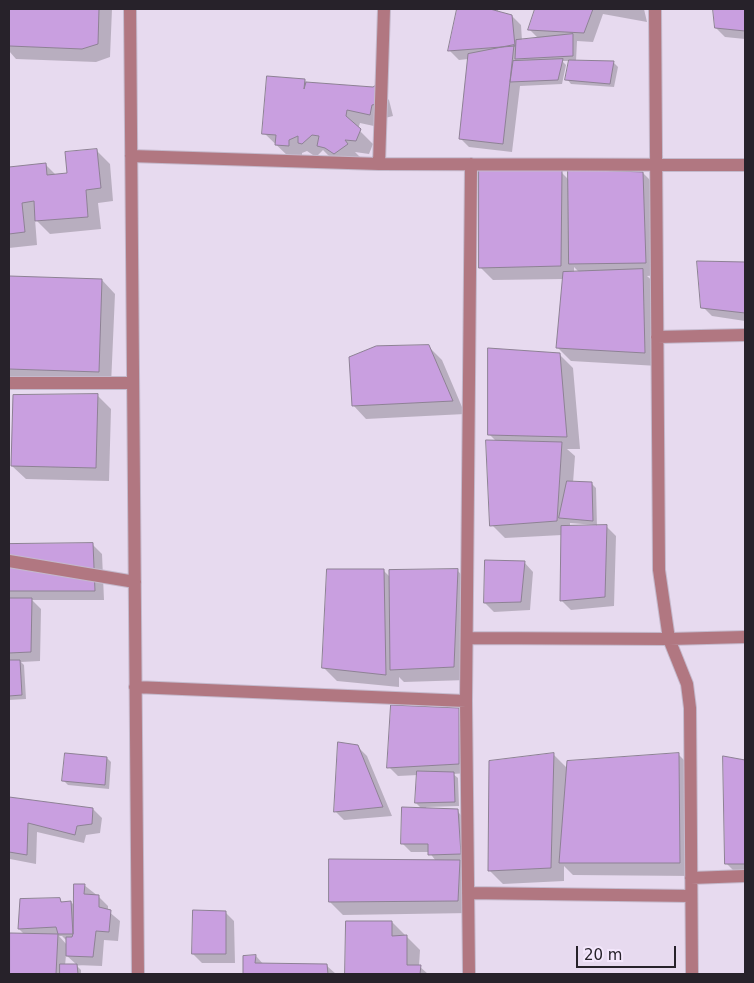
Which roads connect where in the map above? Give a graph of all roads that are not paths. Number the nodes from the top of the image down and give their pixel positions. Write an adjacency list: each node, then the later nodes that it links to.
1 (130, 9): 4 (street)
2 (384, 9): 6 (street)
3 (655, 9): 5 (street)
4 (131, 156): 6 (street); 12 (street)
5 (656, 163): 7 (street); 8 (street); 10 (street)
6 (379, 164): 7 (street)
7 (471, 164): 16 (street)
8 (745, 165)
9 (745, 335): 10 (street)
10 (657, 337): 17 (street)
11 (9, 383): 12 (street)
12 (133, 383): 14 (street)
13 (9, 561): 14 (street)
14 (134, 582): 18 (street)
15 (745, 637): 17 (street)
16 (467, 638): 17 (street); 19 (street)
17 (668, 639): 21 (street)
18 (135, 687): 19 (street); 24 (street)
19 (466, 701): 22 (street)
20 (745, 876): 21 (street)
21 (691, 878): 23 (street)
22 (468, 893): 23 (street); 25 (street)
23 (691, 896): 26 (street)
24 (138, 974)
25 (469, 974)
26 (692, 974)

